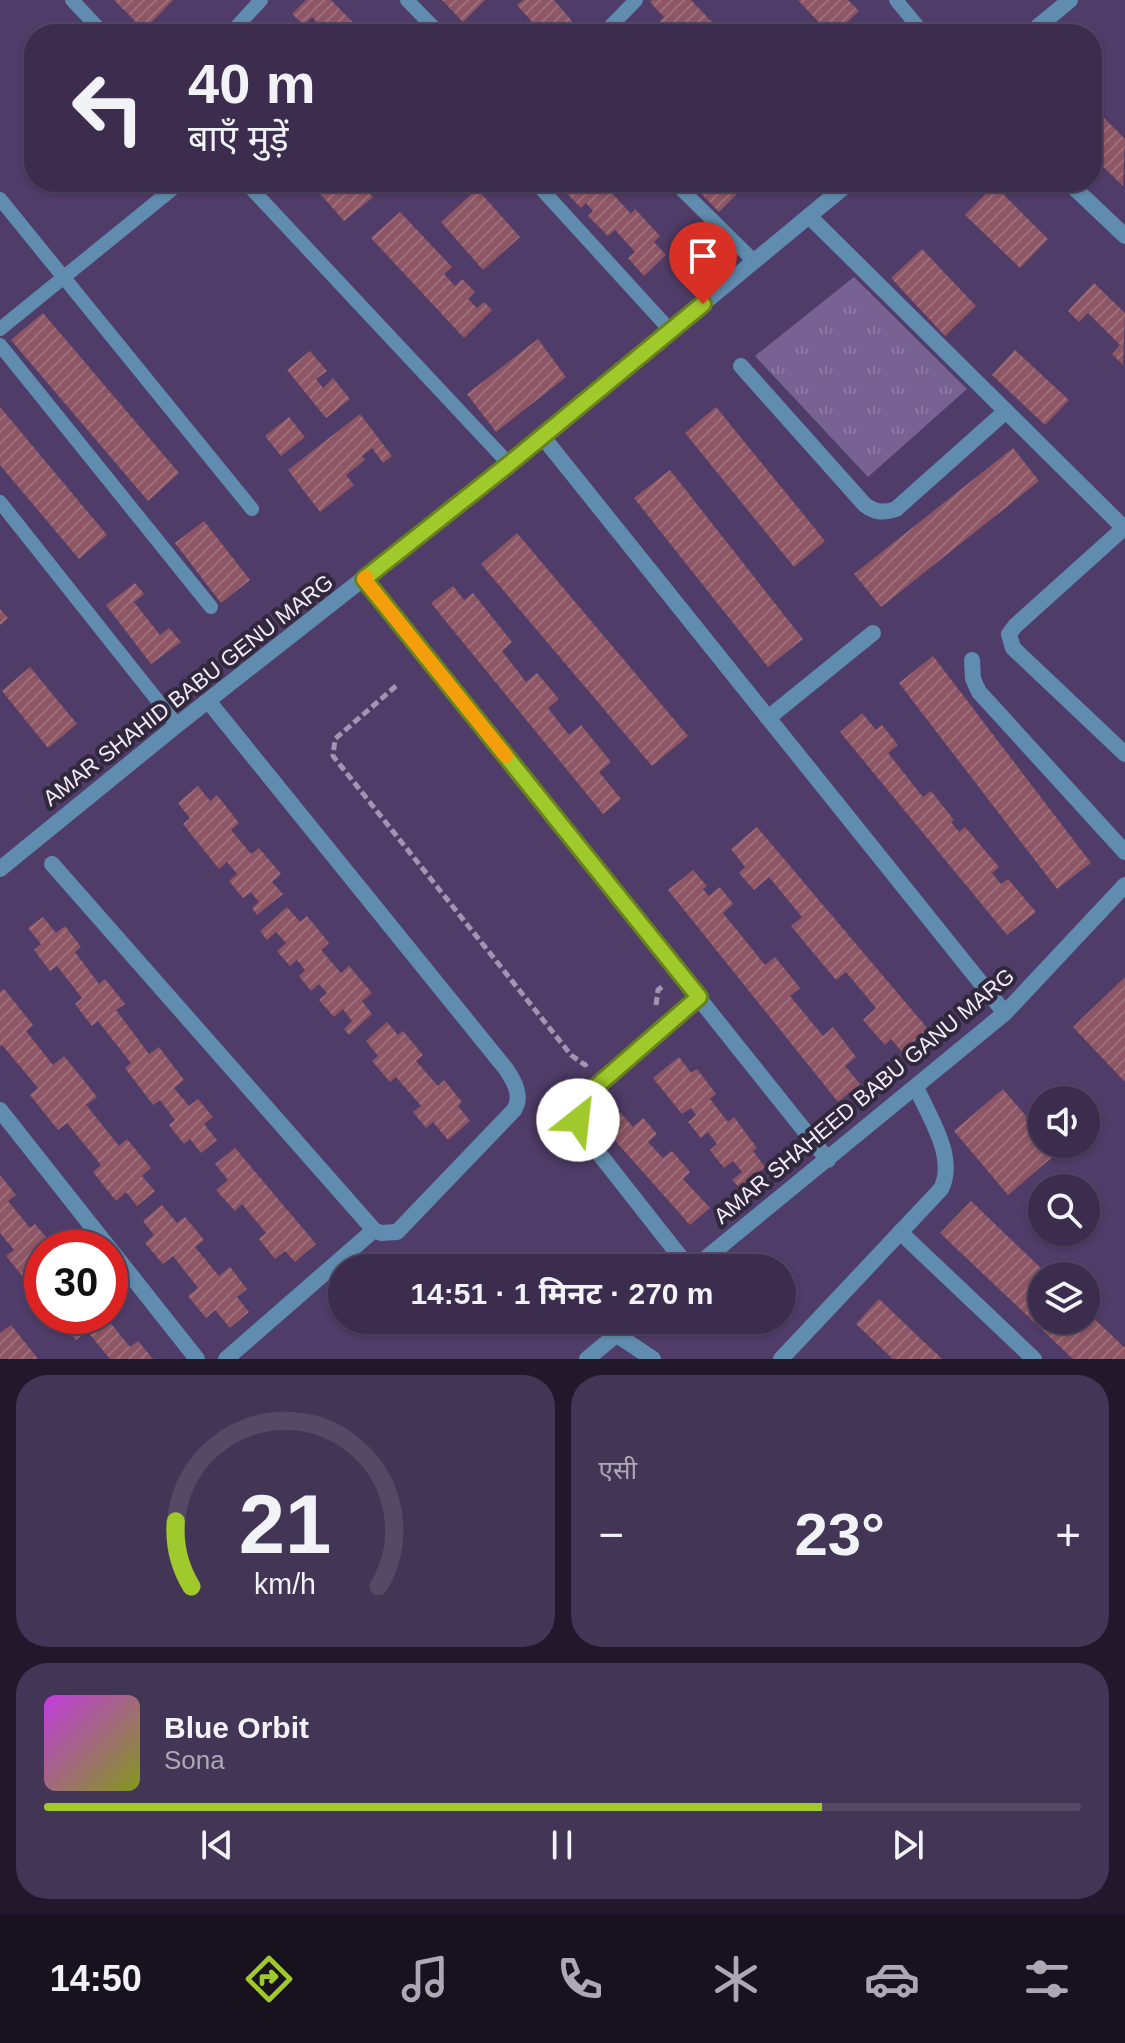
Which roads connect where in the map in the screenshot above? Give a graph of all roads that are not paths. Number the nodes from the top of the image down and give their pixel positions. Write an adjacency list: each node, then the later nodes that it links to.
1 (72, 0): 7 (lane)
2 (261, 0): 8 (lane)
3 (407, 0): 9 (lane)
4 (636, 0): 10 (lane)
5 (896, 0): 11 (lane)
6 (1070, 0): 12 (street)
7 (95, 24)
8 (239, 24)
9 (430, 24)
10 (613, 24)
11 (916, 24)
12 (1041, 24)
13 (169, 192): 23 (lane)
14 (254, 192): 30 (lane)
15 (544, 192): 25 (lane)
16 (684, 192): 22 (lane)
17 (838, 192): 20 (street, AMAR SHAHID BABU GENU MARG)
18 (1079, 192): 21 (street)
19 (0, 199): 23 (lane)
20 (809, 216): 22 (street, AMAR SHAHID BABU GENU MARG); 28 (street)
21 (1125, 236)
22 (754, 261): 25 (street, AMAR SHAHID BABU GENU MARG)
23 (65, 278): 24 (lane); 32 (lane)
24 (0, 329)
25 (670, 330): 29 (street, AMAR SHAHID BABU GENU MARG)
26 (0, 345): 35 (lane)
27 (741, 366): 28 (street)
28 (1006, 411): 33 (street)
29 (542, 436): 30 (street, AMAR SHAHID BABU GENU MARG); 39 (street)
30 (509, 464): 34 (street, AMAR SHAHID BABU GENU MARG)
31 (0, 502): 40 (lane)
32 (252, 509)
33 (1125, 529): 41 (street)
34 (364, 579): 38 (street, AMAR SHAHID BABU GENU MARG); 46 (street)
35 (211, 607)
36 (873, 633): 39 (street)
37 (972, 660): 42 (street)
38 (209, 702): 40 (street, AMAR SHAHID BABU GENU MARG); 52 (street)
39 (768, 718): 47 (street)
40 (177, 725): 44 (street, AMAR SHAHID BABU GENU MARG)
41 (1125, 754)
42 (1125, 852)
43 (52, 864): 52 (street)
44 (0, 869)
45 (1125, 885): 47 (street, AMAR SHAHEED BABU GANU MARG)
46 (699, 997): 50 (street); 54 (street)
47 (1005, 1013): 48 (street, AMAR SHAHEED BABU GANU MARG)
48 (916, 1087): 50 (street, AMAR SHAHEED BABU GANU MARG); 53 (street)
49 (0, 1110): 51 (street)
50 (828, 1160): 55 (street, AMAR SHAHEED BABU GANU MARG)
51 (96, 1230)
52 (374, 1230): 59 (street)
53 (900, 1232): 62 (street); 63 (street)
54 (681, 1254)
55 (710, 1254)
56 (128, 1271): 58 (street)
57 (617, 1335): 60 (street); 61 (street)
58 (197, 1359)
59 (226, 1359)
60 (587, 1359)
61 (653, 1359)
62 (781, 1359)
63 (1034, 1359)

